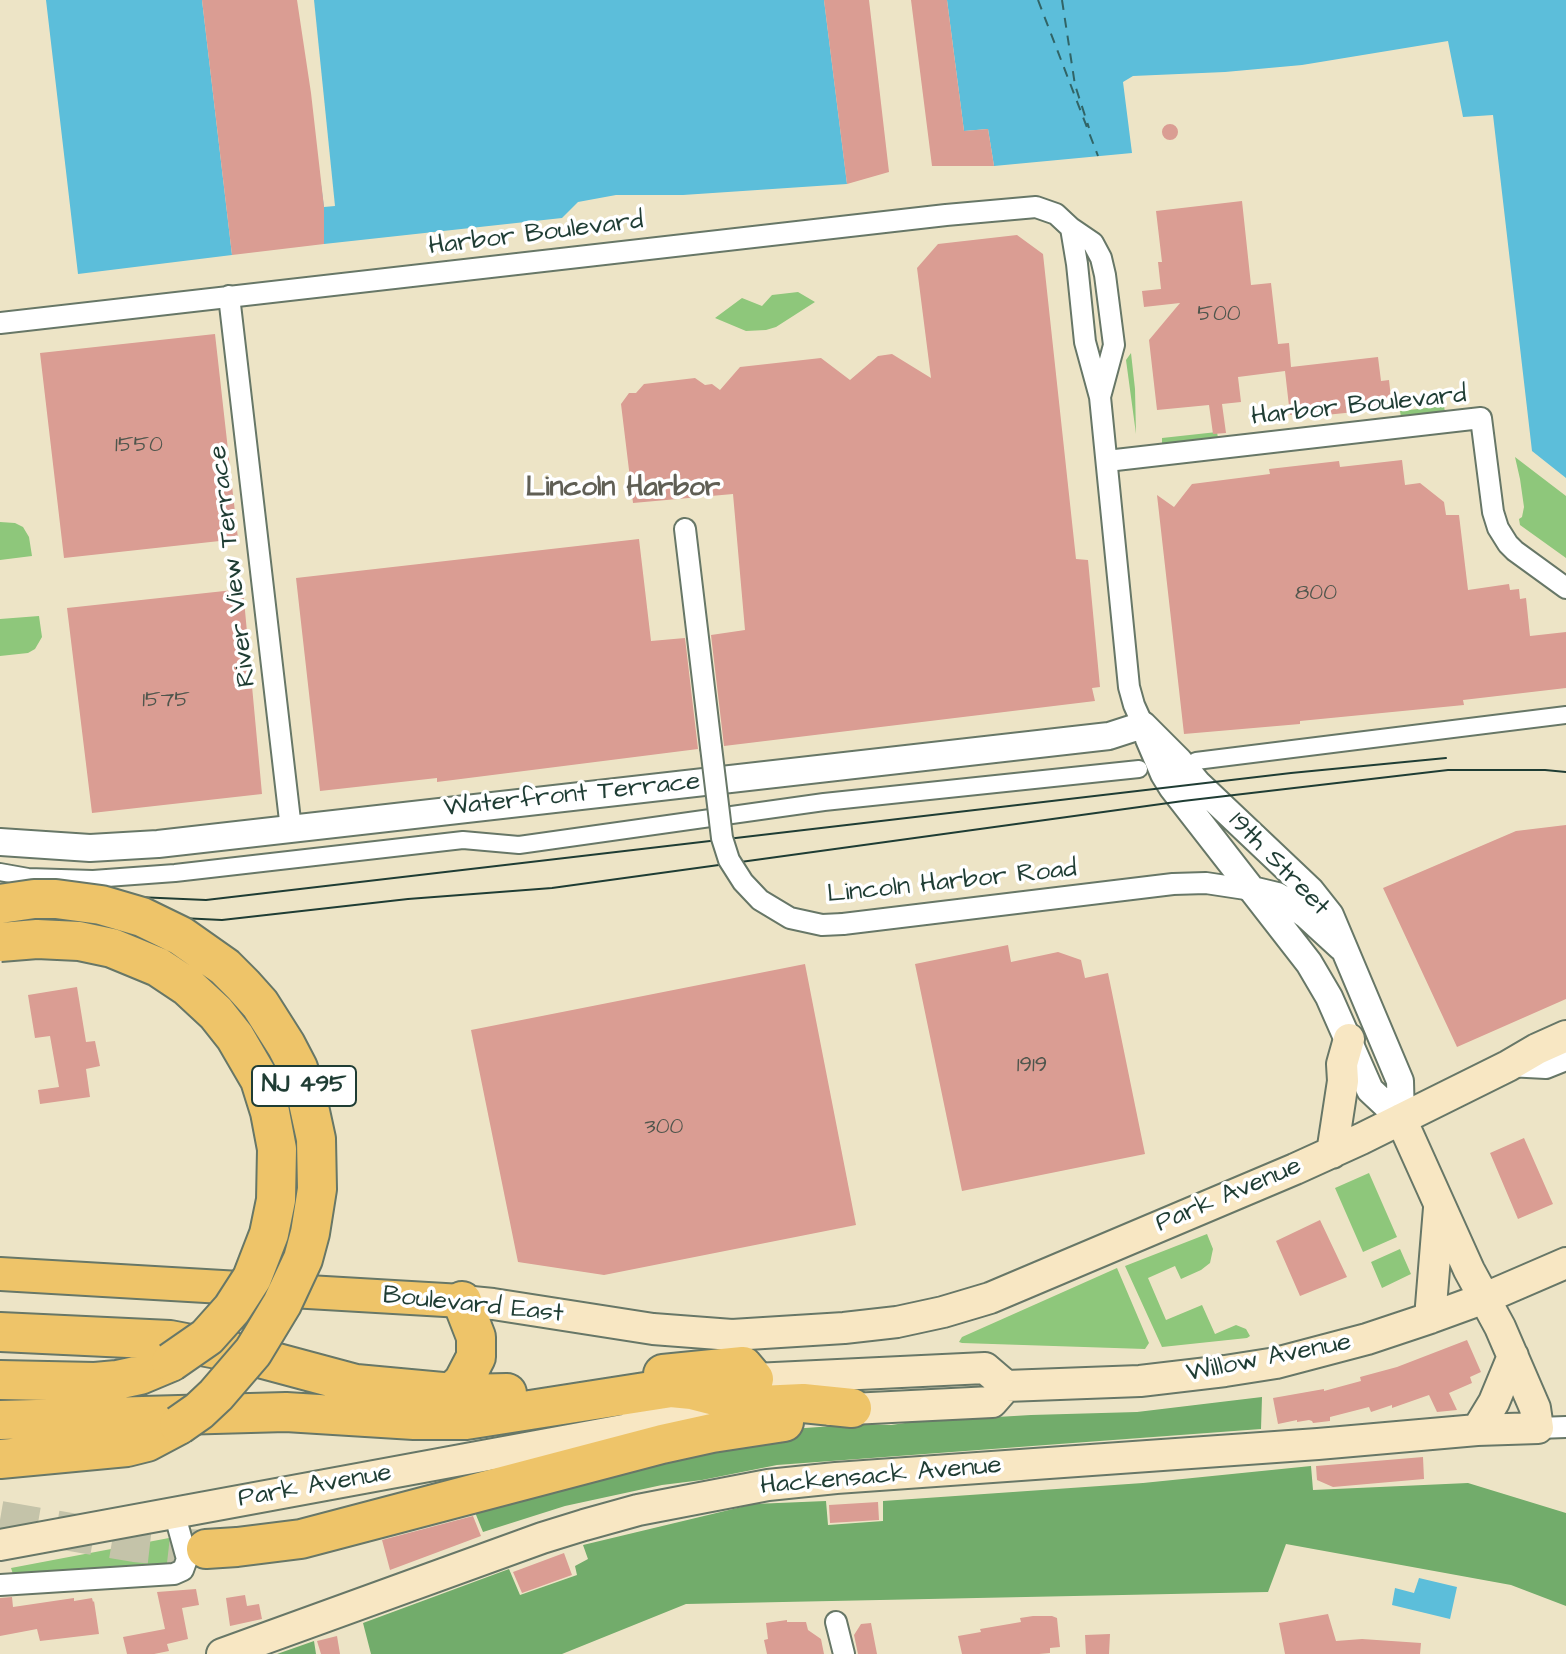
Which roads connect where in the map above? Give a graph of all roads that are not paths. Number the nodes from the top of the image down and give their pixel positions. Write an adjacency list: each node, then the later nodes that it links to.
1 (1071, 228): 2 (street, Harbor Boulevard); 4 (street, Harbor Boulevard); 4 (street, Harbor Boulevard)
2 (229, 296): 3 (street, Harbor Boulevard); 12 (street, River View Terrace)
3 (0, 323)
4 (1100, 397): 5 (street, Harbor Boulevard)
5 (1107, 461): 7 (street, Harbor Boulevard); 9 (street, 19th Street)
6 (685, 529): 15 (street, Lincoln Harbor Road, bridge)
7 (1566, 588)
8 (1566, 715): 10 (street)
9 (1143, 725): 12 (street, Waterfront Terrace); 15 (street, 19th Street); 18 (street, 19th Street)
10 (1196, 761)
11 (1139, 769): 14 (street)
12 (291, 829): 13 (street, Waterfront Terrace)
13 (0, 842)
14 (0, 872)
15 (1252, 890): 18 (street); 20 (street, 19th Street)
16 (0, 904): 45 (highway, NJ 495, bridge)
17 (0, 942): 35 (highway, NJ 495, bridge)
18 (1345, 951): 23 (street, 19th Street)
19 (1566, 1036): 22 (main road, Park Avenue)
20 (1349, 1039): 23 (street, 19th Street); 24 (main road)
21 (1566, 1060): 22 (street, Park Avenue)
22 (1508, 1066): 23 (main road, Park Avenue)
23 (1401, 1119): 24 (main road, Park Avenue); 25 (main road, 19th Street)
24 (1332, 1153): 30 (main road, Park Avenue)
25 (1440, 1203): 28 (main road, 19th Street); 31 (main road)
26 (1566, 1263): 28 (main road, Willow Avenue)
27 (0, 1274): 29 (main road, Boulevard East)
28 (1485, 1298): 31 (main road, Willow Avenue); 33 (main road, 19th Street)
29 (462, 1301): 30 (main road, Boulevard East); 37 (highway)
30 (943, 1312)
31 (1430, 1318): 36 (main road, Willow Avenue)
32 (0, 1332): 37 (highway)
33 (1513, 1356): 42 (main road, 19th Street); 44 (main road)
34 (754, 1379): 36 (main road, Willow Avenue); 37 (highway); 38 (main road, Park Avenue)
35 (0, 1380)
36 (1006, 1386): 39 (main road, Willow Avenue)
37 (452, 1393): 41 (highway)
38 (719, 1397): 39 (highway); 41 (highway); 43 (main road, Park Avenue)
39 (852, 1408): 43 (main road, Park Avenue); 48 (highway)
40 (0, 1420): 41 (highway)
41 (422, 1420)
42 (1552, 1428): 44 (main road, Hackensack Avenue)
43 (629, 1429): 46 (main road, Park Avenue)
44 (1477, 1430): 51 (main road, Hackensack Avenue)
45 (0, 1459)
46 (174, 1512): 47 (main road, Park Avenue); 49 (street)
47 (0, 1545)
48 (206, 1549)
49 (0, 1585)
50 (836, 1622): 52 (street)
51 (222, 1654)
52 (844, 1654)

